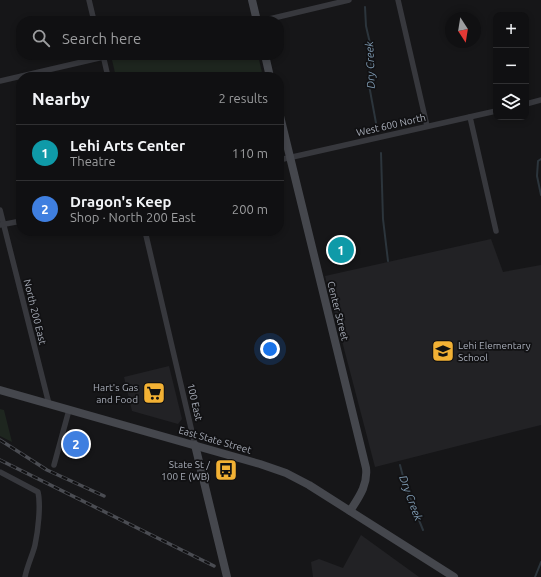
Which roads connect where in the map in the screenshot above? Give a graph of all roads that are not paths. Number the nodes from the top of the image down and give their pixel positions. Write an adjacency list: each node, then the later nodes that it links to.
1 (89, 0): 5 (street)
2 (252, 0): 6 (street)
3 (349, 0): 7 (street)
4 (398, 0): 20 (street)
5 (93, 16)
6 (256, 16)
7 (282, 16)
8 (87, 60): 11 (street)
9 (104, 60): 12 (street)
10 (266, 60): 13 (street)
11 (37, 72)
12 (107, 72)
13 (269, 72)
14 (16, 77): 15 (street)
15 (0, 81)
16 (541, 100): 17 (street)
17 (529, 103)
18 (493, 111): 19 (street, West 600 North)
19 (470, 117): 20 (street, West 600 North); 27 (street)
20 (427, 126): 22 (street, West 600 North)
21 (284, 133): 22 (street, Center Street)
22 (290, 158): 23 (street, West 600 North); 35 (street, Center Street)
23 (284, 159)
24 (0, 210): 26 (street, North 200 East)
25 (16, 221): 26 (street)
26 (2, 225): 30 (street, North 200 East)
27 (496, 231)
28 (146, 236): 32 (street, 100 East)
29 (0, 390): 30 (street, East State Street)
30 (49, 404): 31 (street, East State Street)
31 (69, 410): 32 (street, East State Street); 33 (street)
32 (195, 445): 35 (street, East State Street); 37 (street, 100 East)
33 (54, 465)
34 (0, 472): 36 (street)
35 (350, 511): 38 (street, East State Street)
36 (25, 577)
37 (227, 577)
38 (454, 577)

